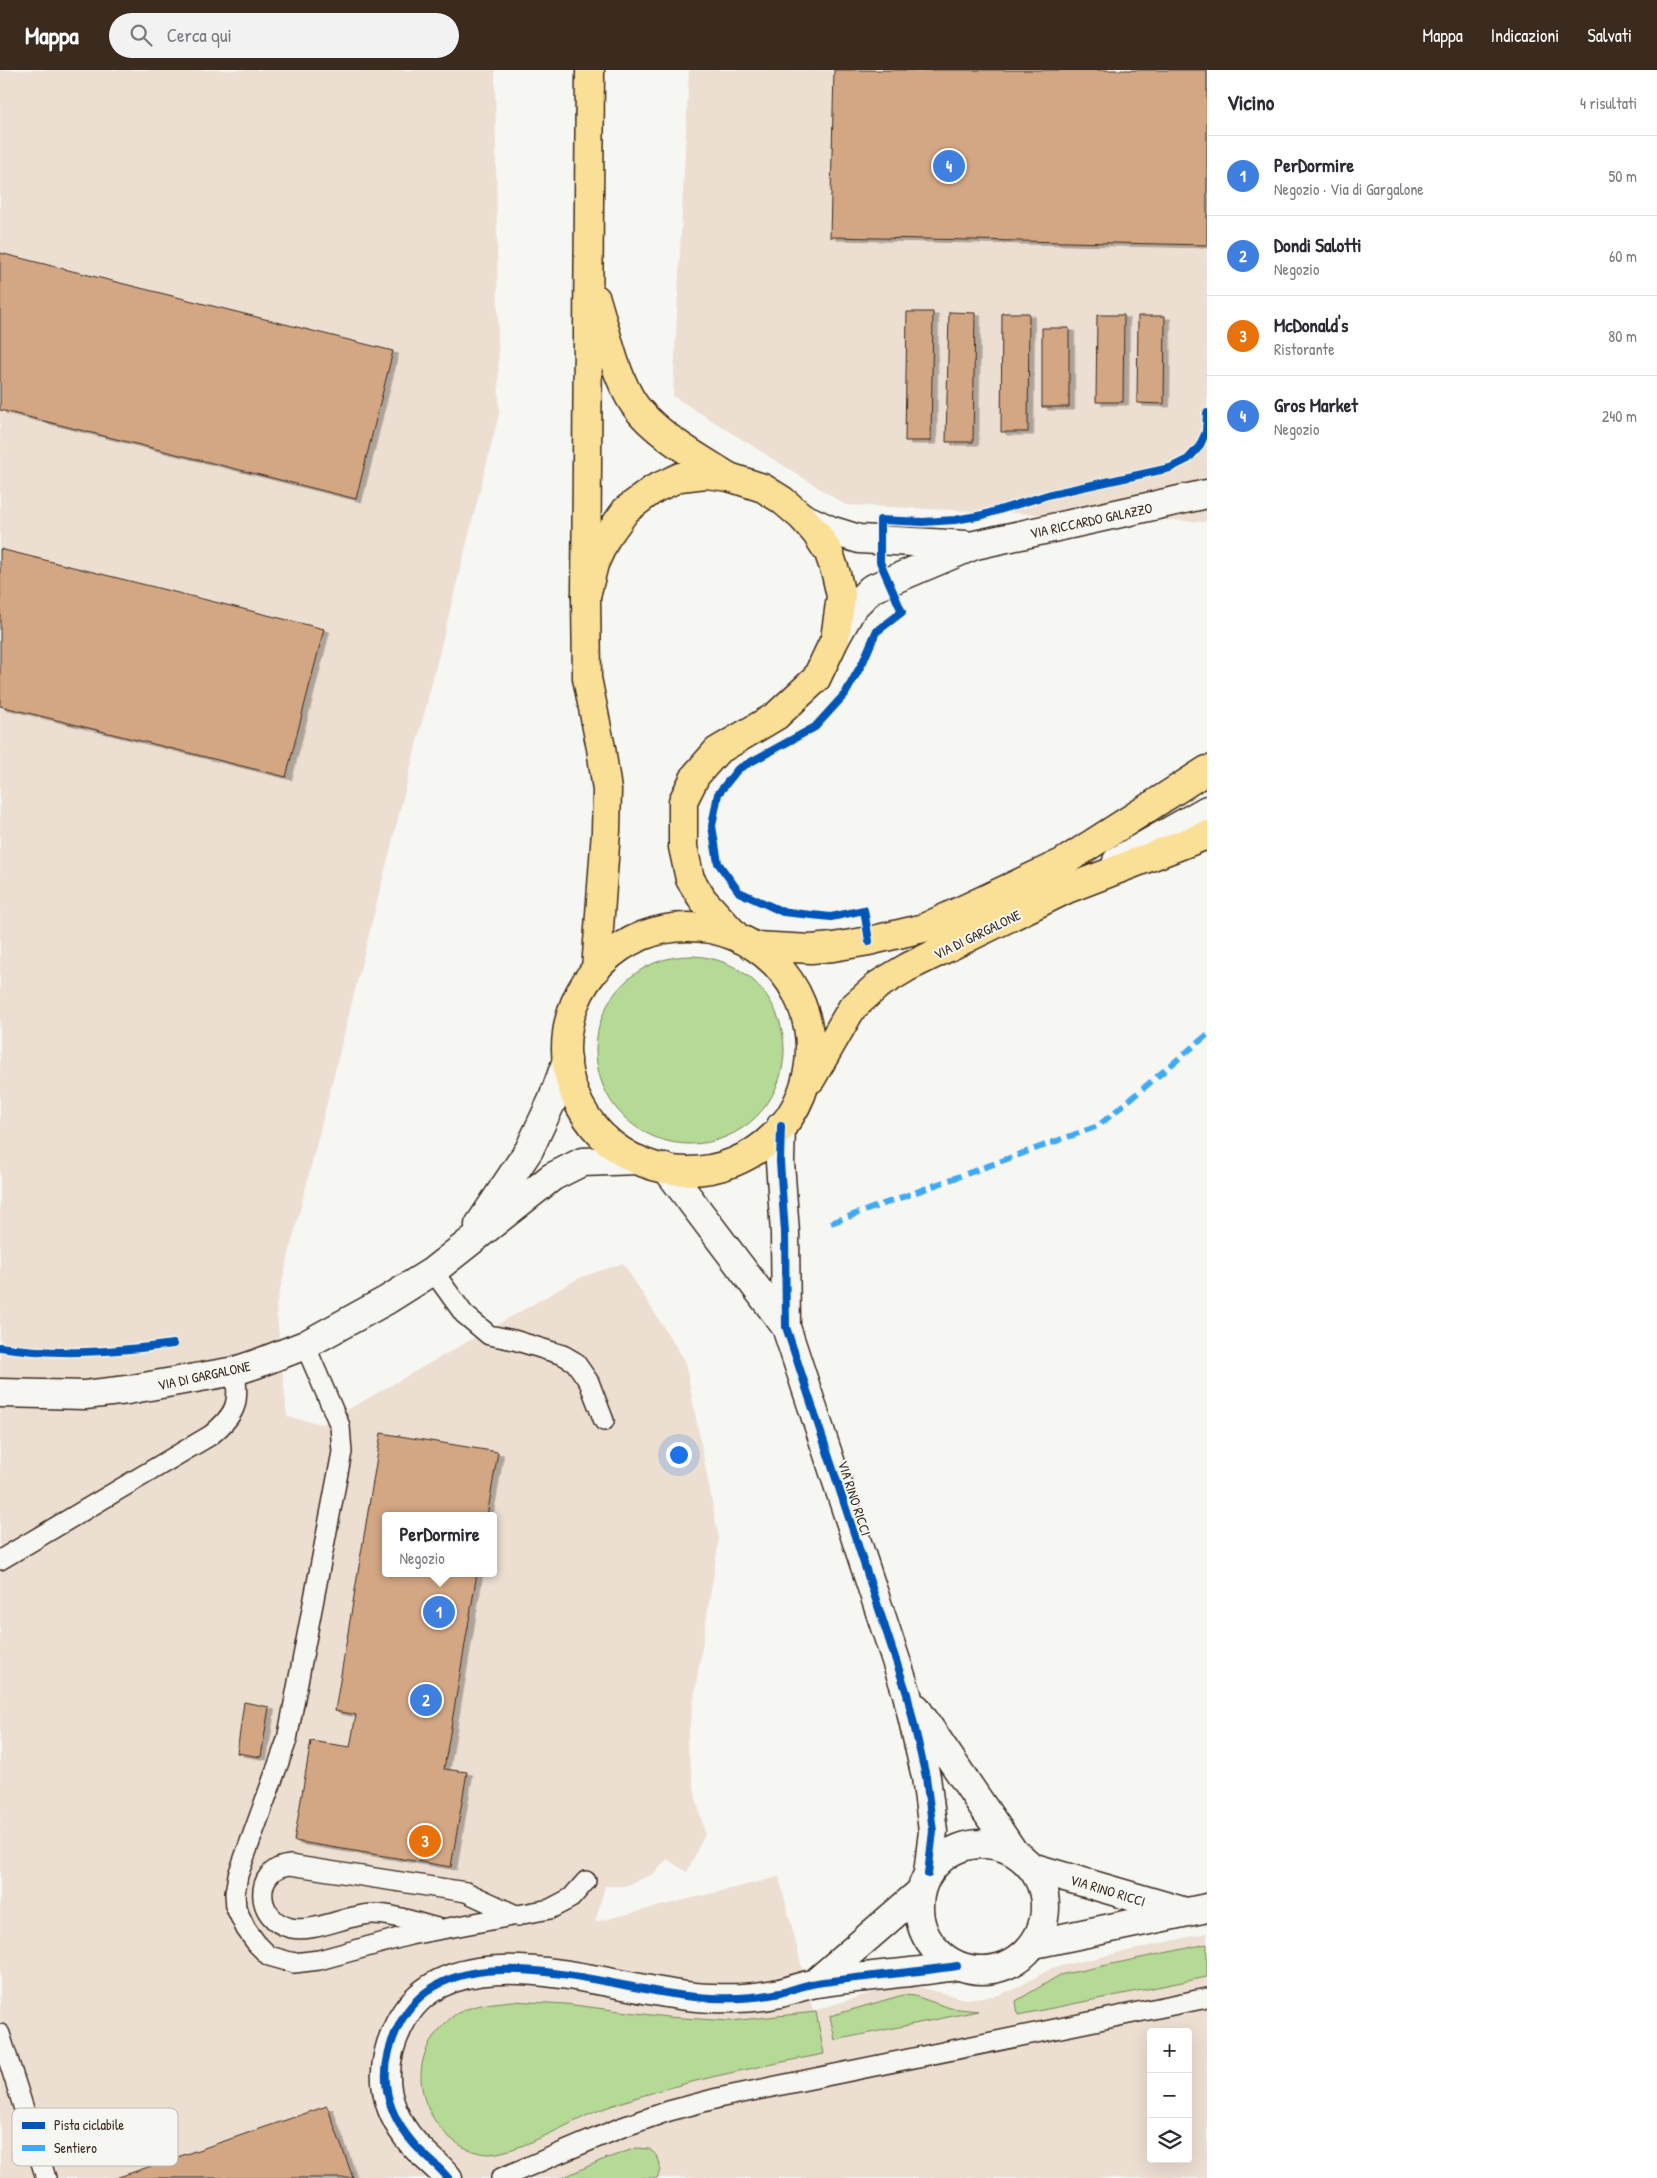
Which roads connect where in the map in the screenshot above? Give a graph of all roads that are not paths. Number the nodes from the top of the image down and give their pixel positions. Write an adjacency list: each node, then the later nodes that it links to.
1 (590, 70): 2 (main road)
2 (588, 274): 3 (main road); 7 (main road)
3 (729, 477): 5 (main road); 7 (main road)
4 (1207, 494): 6 (street, VIA RICCARDO GALAZZO)
5 (802, 517): 6 (street, VIA RICCARDO GALAZZO); 8 (main road)
6 (975, 545): 8 (street, VIA RICCARDO GALAZZO)
7 (586, 596): 16 (main road)
8 (835, 639): 15 (main road)
9 (1207, 770): 13 (main road, VIA DI GARGALONE)
10 (1207, 798): 13 (street)
11 (1207, 810): 14 (street)
12 (1207, 835): 14 (main road, VIA DI GARGALONE)
13 (1062, 863): 15 (main road, VIA DI GARGALONE)
14 (1068, 889): 18 (main road, VIA DI GARGALONE)
15 (746, 942): 16 (main road, VIA DI GARGALONE); 18 (main road)
16 (596, 970): 17 (main road, VIA DI GARGALONE)
17 (567, 1060): 20 (main road, VIA DI GARGALONE); 22 (street, VIA DI GARGALONE)
18 (800, 1098): 19 (main road, VIA DI GARGALONE)
19 (781, 1126): 21 (main road, VIA DI GARGALONE); 24 (street, VIA RINO RICCI)
20 (638, 1160): 21 (main road, VIA DI GARGALONE); 22 (street, VIA DI GARGALONE)
21 (666, 1168): 24 (street, VIA RINO RICCI)
22 (466, 1245): 23 (street, VIA DI GARGALONE)
23 (433, 1271): 25 (street, VIA DI GARGALONE); 28 (lane)
24 (786, 1328): 30 (street, VIA RINO RICCI)
25 (305, 1345): 26 (street, VIA DI GARGALONE); 36 (lane)
26 (235, 1371): 27 (street, VIA DI GARGALONE); 29 (lane)
27 (0, 1393)
28 (604, 1421)
29 (0, 1560)
30 (907, 1694): 31 (street, VIA RINO RICCI); 33 (street, VIA RINO RICCI)
31 (1022, 1859): 33 (street); 34 (street, VIA RINO RICCI); 37 (street)
32 (586, 1881): 35 (lane)
33 (924, 1883): 38 (street); 39 (street)
34 (1196, 1910): 37 (street, VIA RINO RICCI)
35 (518, 1916): 36 (lane); 36 (lane)
36 (443, 1929)
37 (1034, 1944): 38 (street)
38 (957, 1966): 39 (street)
39 (814, 1983): 44 (street)
40 (1207, 1998): 46 (lane)
41 (0, 2034): 42 (lane)
42 (24, 2108)
43 (42, 2166): 45 (lane)
44 (450, 2177)
45 (46, 2178)
46 (500, 2178)

